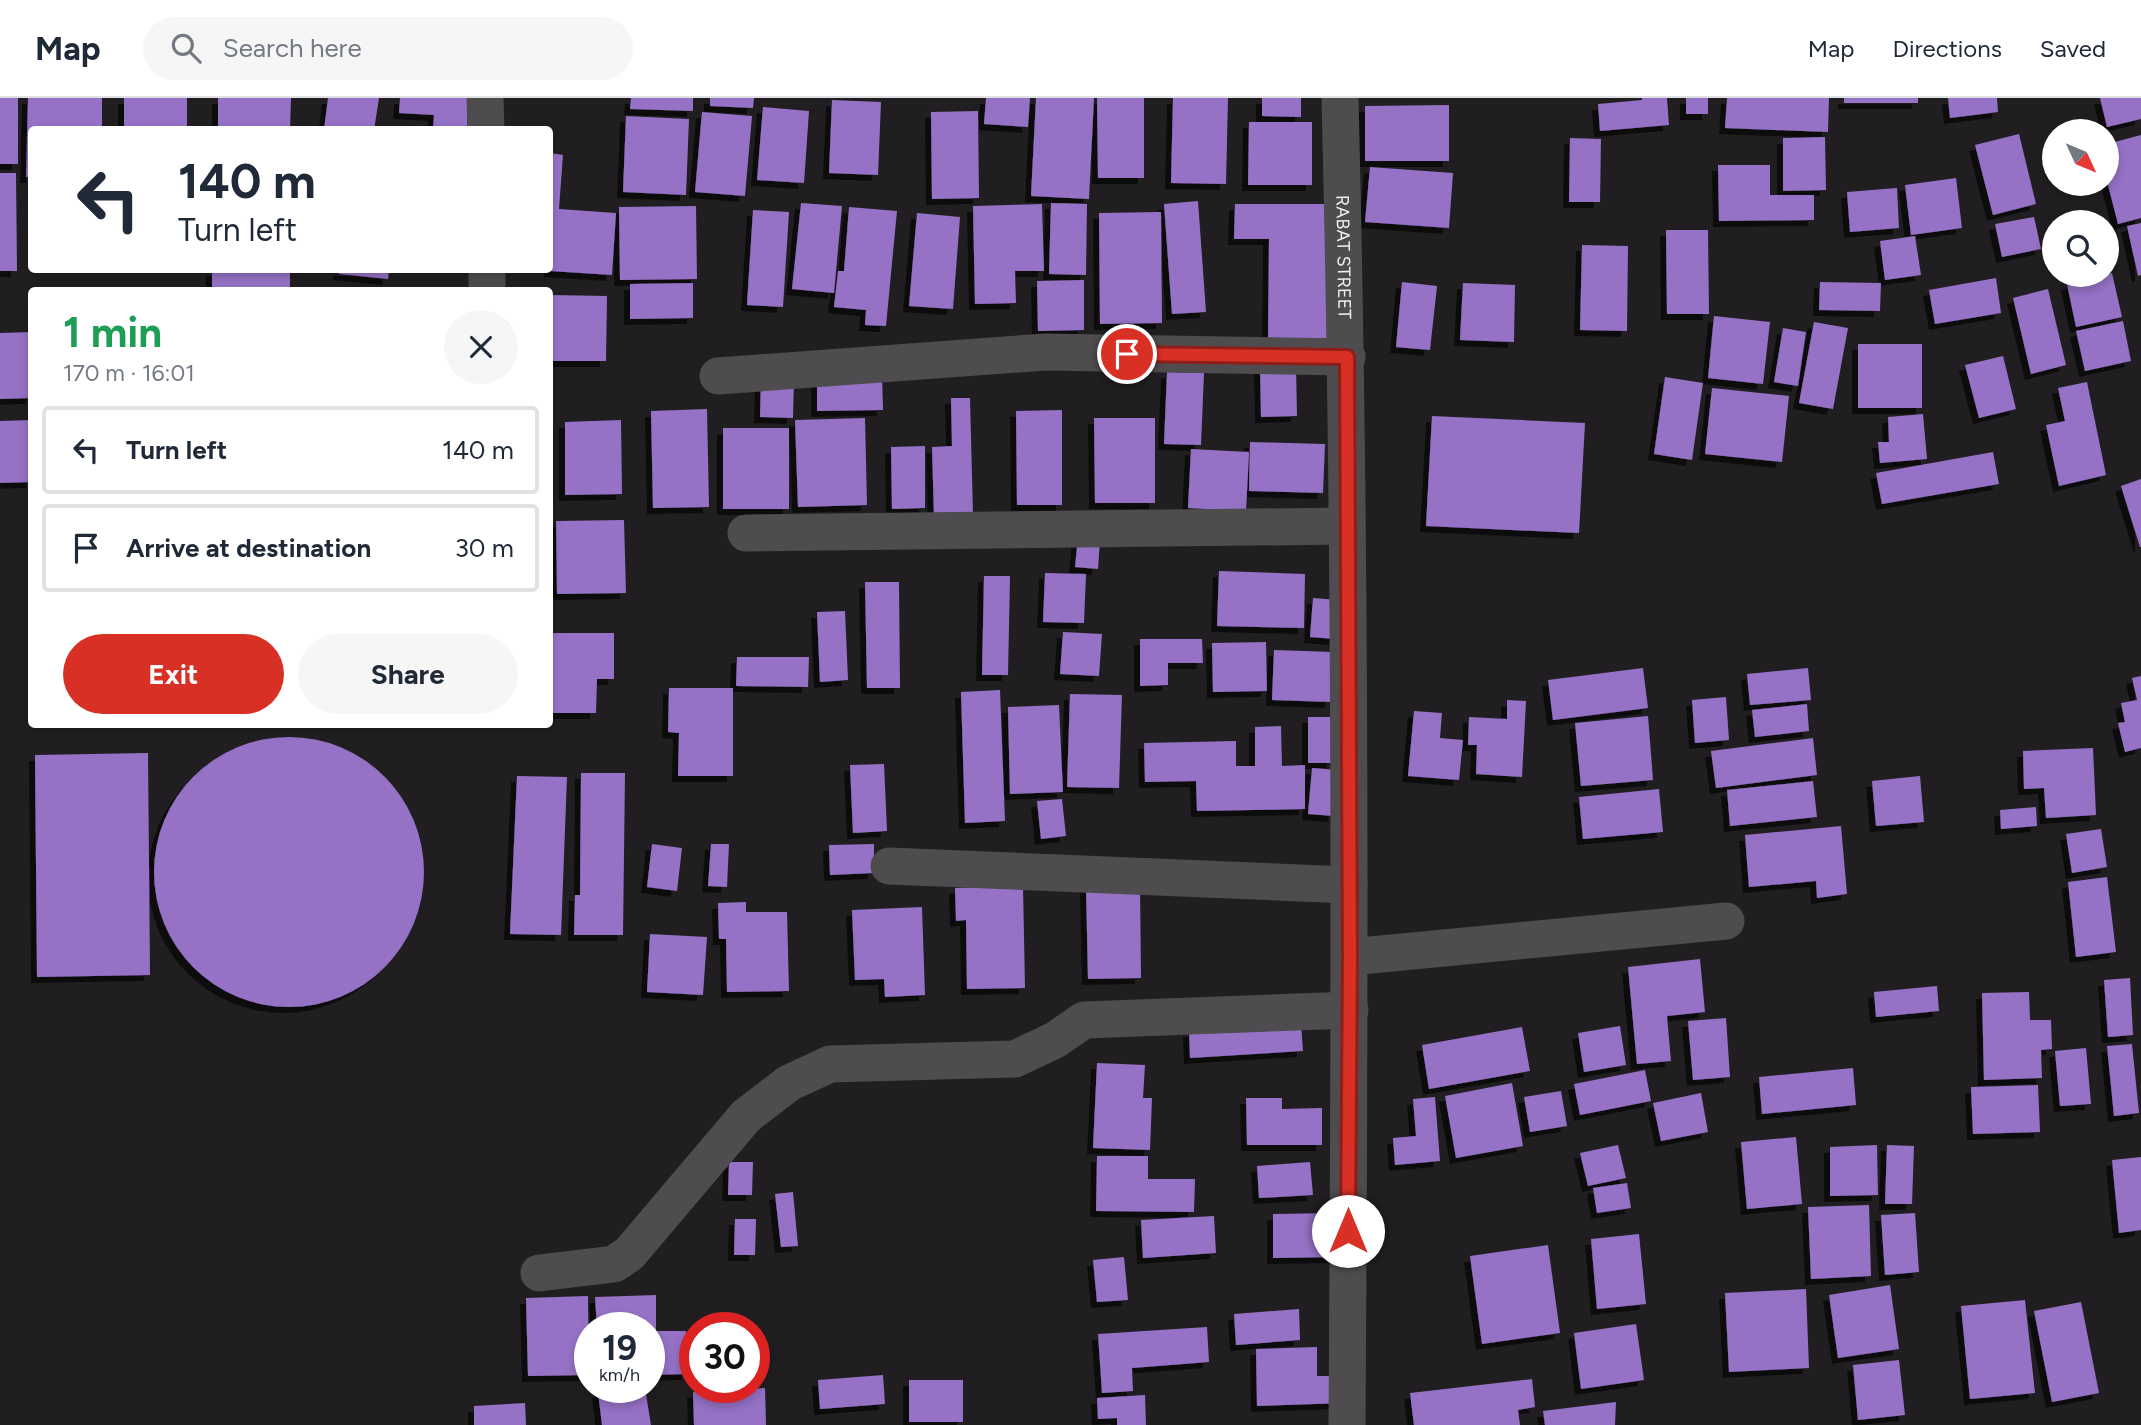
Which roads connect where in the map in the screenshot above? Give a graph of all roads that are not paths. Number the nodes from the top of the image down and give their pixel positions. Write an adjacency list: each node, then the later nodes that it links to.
1 (485, 98): 3 (street)
2 (1340, 98): 4 (street, RABAT STREET)
3 (486, 126)
4 (1347, 357): 5 (street); 6 (street, RABAT STREET)
5 (718, 376)
6 (1347, 526): 7 (street); 9 (street, RABAT STREET)
7 (746, 533)
8 (889, 866): 9 (street)
9 (1349, 885): 11 (street, RABAT STREET)
10 (1726, 921): 11 (street)
11 (1350, 957): 12 (street, RABAT STREET)
12 (1350, 1010): 13 (street); 14 (street, RABAT STREET)
13 (539, 1273)
14 (1347, 1425)

